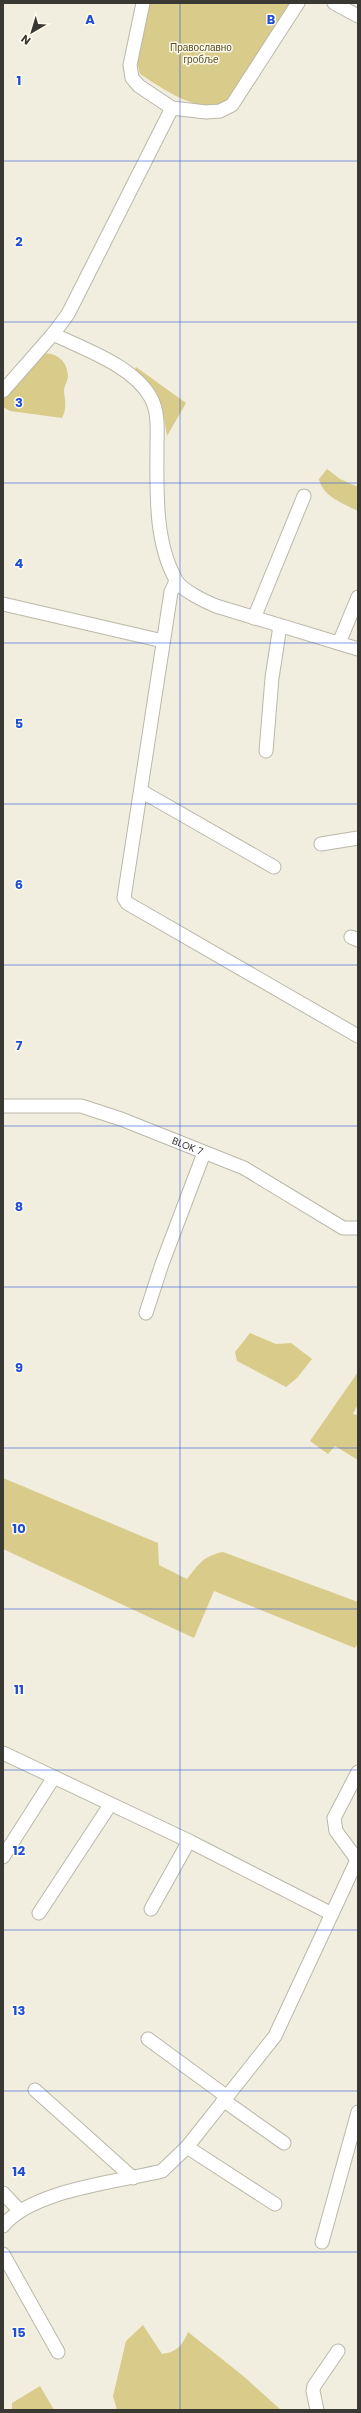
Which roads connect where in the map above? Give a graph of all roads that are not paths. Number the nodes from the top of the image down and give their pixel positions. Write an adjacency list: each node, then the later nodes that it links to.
1 (143, 3): 5 (street)
2 (298, 3): 5 (street)
3 (334, 3): 4 (street)
4 (358, 16)
5 (172, 108): 6 (street)
6 (54, 334): 7 (street); 9 (street)
7 (3, 391)
8 (304, 496): 12 (street)
9 (176, 581): 12 (street); 14 (street)
10 (358, 596): 15 (street)
11 (3, 604): 14 (street)
12 (254, 618): 13 (street)
13 (280, 626): 15 (street); 17 (street)
14 (163, 642): 18 (street)
15 (339, 642): 16 (street)
16 (358, 649)
17 (266, 751)
18 (141, 791): 21 (street); 22 (street)
19 (358, 838): 20 (street)
20 (321, 844)
21 (274, 867)
22 (358, 1036)
23 (3, 1106): 24 (street, BLOK 7)
24 (204, 1153): 25 (street, BLOK 7); 26 (street)
25 (358, 1228)
26 (146, 1313)
27 (3, 1753): 29 (street)
28 (358, 1772): 33 (street)
29 (54, 1777): 30 (street); 32 (street)
30 (110, 1805): 31 (street); 35 (street)
31 (189, 1841): 34 (street); 36 (street)
32 (3, 1857)
33 (358, 1860): 36 (street)
34 (151, 1909)
35 (39, 1913)
36 (332, 1914): 39 (street)
37 (148, 2039): 39 (street)
38 (36, 2090): 43 (street)
39 (225, 2098): 41 (street); 42 (street)
40 (358, 2112): 48 (street)
41 (284, 2143)
42 (187, 2147): 43 (street); 45 (street)
43 (133, 2178): 46 (street)
44 (3, 2193): 46 (street)
45 (275, 2204)
46 (19, 2210): 47 (street)
47 (3, 2226)
48 (322, 2242)
49 (3, 2254): 51 (street)
50 (338, 2351): 52 (street)
51 (58, 2352)
52 (317, 2410)

